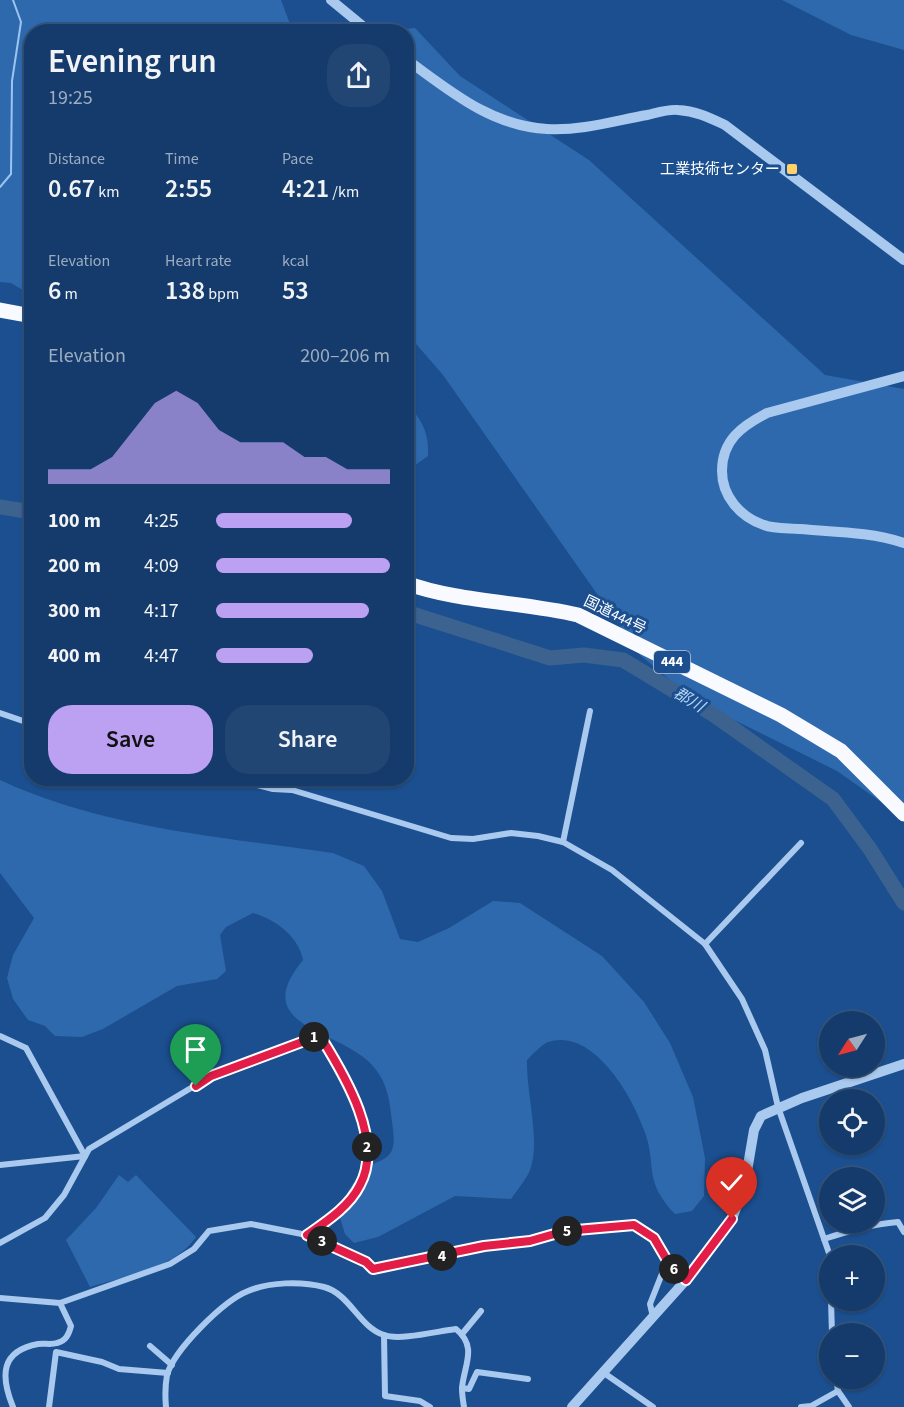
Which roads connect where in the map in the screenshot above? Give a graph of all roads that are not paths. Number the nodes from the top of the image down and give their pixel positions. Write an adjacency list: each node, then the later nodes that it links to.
1 (331, 0): 2 (street)
2 (360, 24)
3 (414, 65): 4 (street)
4 (904, 260)
5 (0, 310): 6 (highway)
6 (24, 314)
7 (904, 376): 8 (street)
8 (904, 543)
9 (414, 586): 16 (highway, 国道444号 / 444)
10 (590, 711): 17 (street)
11 (0, 713): 12 (street)
12 (24, 721)
13 (261, 786): 15 (street)
14 (293, 786): 15 (street)
15 (292, 790): 17 (street)
16 (904, 814)
17 (563, 842): 19 (street)
18 (801, 843): 19 (street)
19 (705, 944): 22 (street)
20 (0, 1036): 23 (street)
21 (904, 1064): 22 (street)
22 (778, 1107): 27 (street); 31 (street)
23 (85, 1156): 24 (street); 26 (street); 28 (street)
24 (0, 1165)
25 (904, 1232): 27 (street)
26 (307, 1235): 30 (street); 33 (street)
27 (824, 1239): 29 (street)
28 (0, 1243)
29 (826, 1245)
30 (668, 1261): 31 (street); 35 (street)
31 (686, 1280): 35 (street)
32 (0, 1298): 33 (street)
33 (60, 1303): 43 (street)
34 (481, 1311): 36 (street)
35 (653, 1317): 40 (street)
36 (462, 1334): 37 (street); 44 (street)
37 (384, 1335): 39 (street); 49 (street)
38 (150, 1346): 39 (street)
39 (172, 1365): 41 (street)
40 (604, 1373): 51 (street); 52 (street)
41 (168, 1374): 47 (street); 48 (street)
42 (528, 1379): 44 (street)
43 (2, 1385): 46 (street)
44 (462, 1388): 50 (street)
45 (838, 1391): 53 (street); 54 (street)
46 (13, 1407)
47 (49, 1407)
48 (166, 1407)
49 (430, 1407)
50 (464, 1407)
51 (572, 1407)
52 (653, 1407)
53 (801, 1407)
54 (849, 1407)

